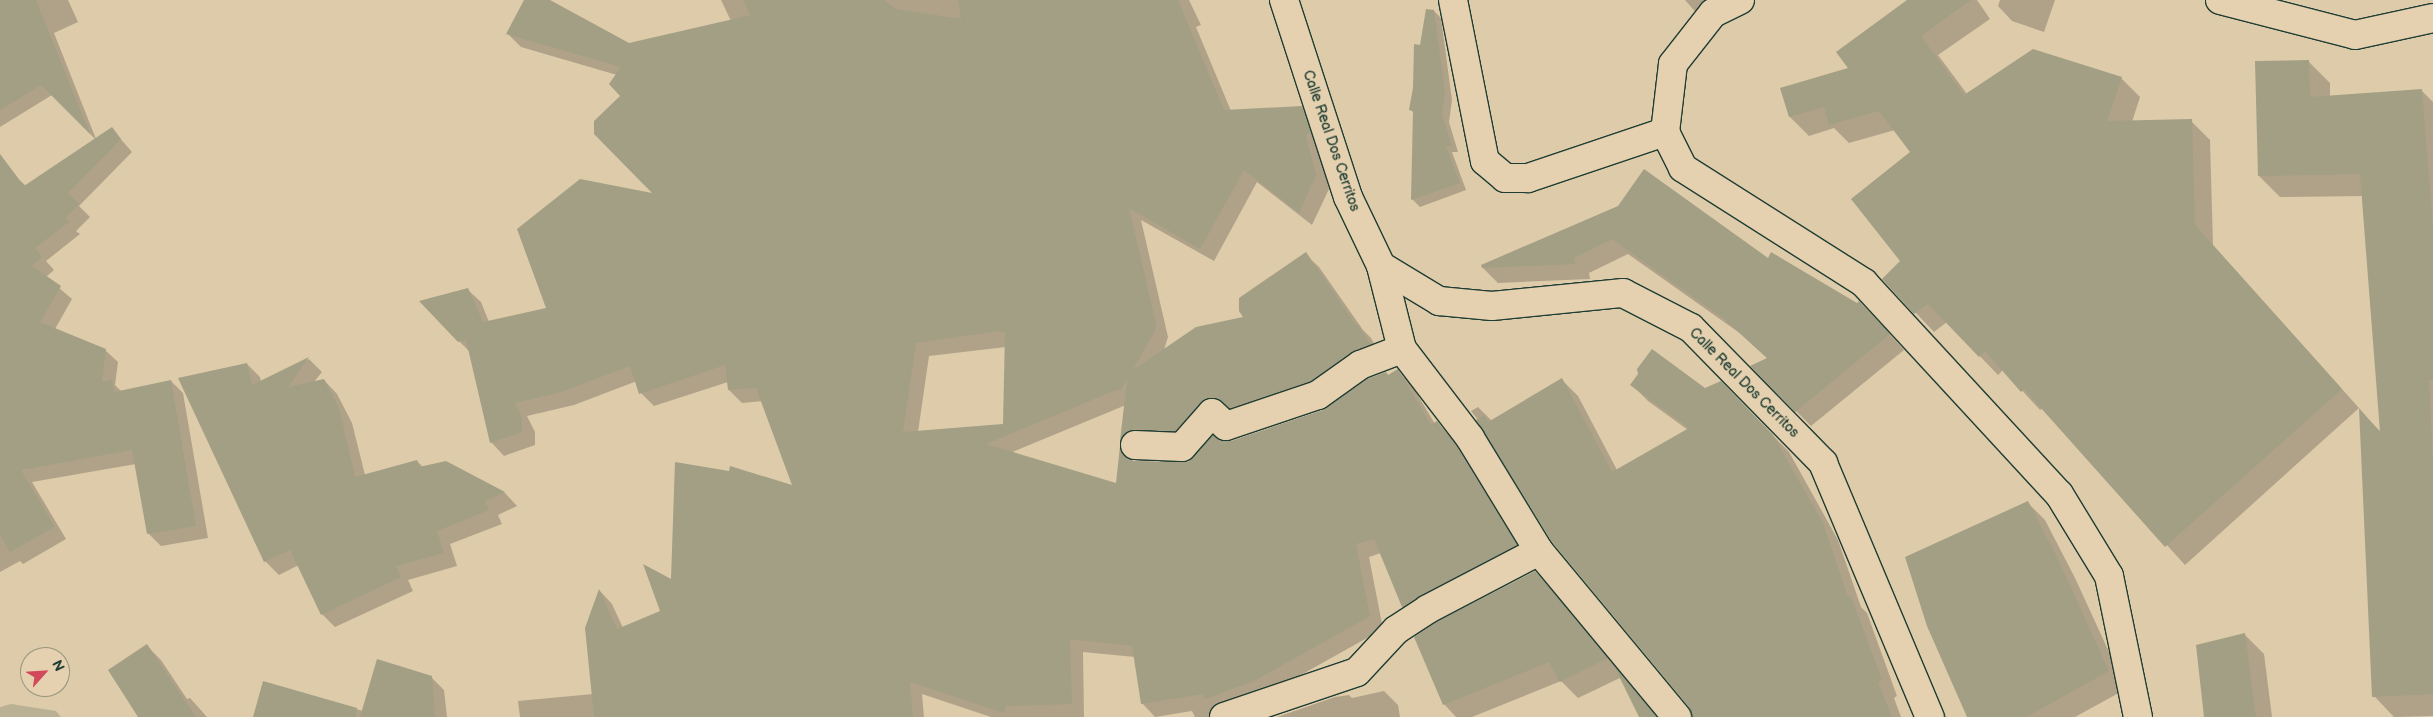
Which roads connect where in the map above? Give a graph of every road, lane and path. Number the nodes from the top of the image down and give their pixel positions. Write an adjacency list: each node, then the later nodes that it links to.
1 (1284, 0): 7 (street, Calle Real Dos Cerritos)
2 (1453, 0): 6 (street)
3 (1740, 0): 6 (street)
4 (2220, 0): 5 (street)
5 (2433, 18)
6 (1665, 132): 14 (street)
7 (1381, 266): 8 (street); 13 (street, Calle Real Dos Cerritos)
8 (1402, 350): 9 (street); 10 (street)
9 (1135, 445)
10 (1539, 552): 11 (street); 12 (street)
11 (1224, 717)
12 (1677, 717)
13 (1930, 717)
14 (2138, 717)

